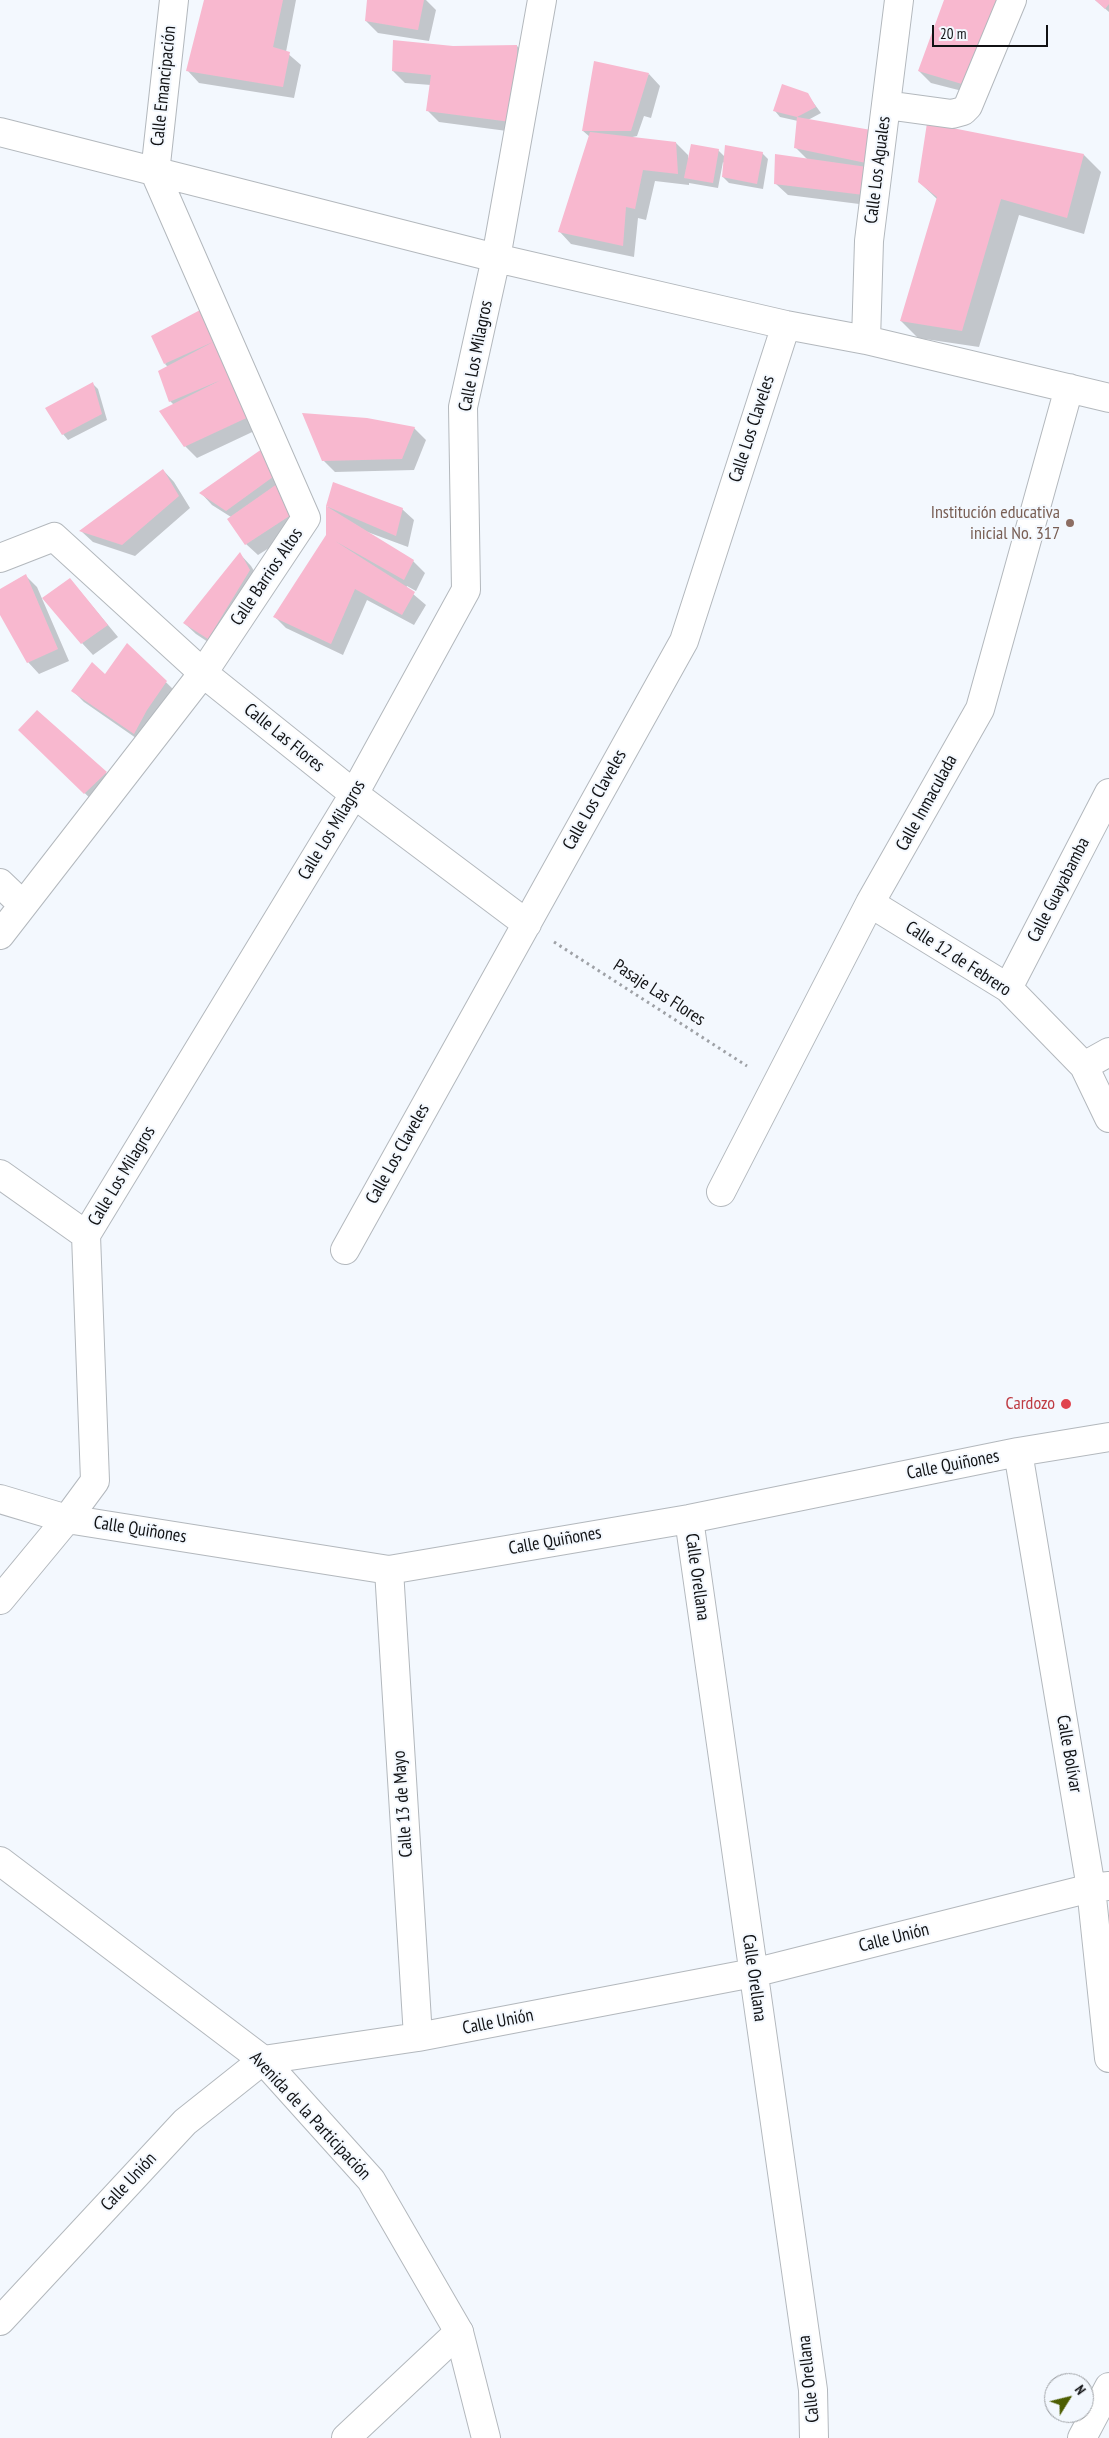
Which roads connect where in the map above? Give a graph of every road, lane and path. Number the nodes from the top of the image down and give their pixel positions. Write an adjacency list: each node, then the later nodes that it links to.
1 (174, 0): 7 (street, Calle Emancipación)
2 (542, 0): 8 (street, Calle Los Milagros)
3 (900, 0): 5 (street, Calle Los Aguales)
4 (1012, 0): 5 (street)
5 (886, 104): 10 (street, Calle Los Aguales)
6 (0, 132): 7 (street)
7 (155, 173): 8 (street); 14 (street, Calle Barrios Altos)
8 (496, 258): 9 (street); 16 (street, Calle Los Milagros)
9 (786, 325): 10 (street); 20 (street, Calle Los Claveles)
10 (866, 340): 11 (street)
11 (1069, 388): 12 (street); 18 (street, Calle Inmaculada)
12 (1109, 398)
13 (0, 558): 14 (street, Calle Las Flores)
14 (203, 673): 16 (street, Calle Las Flores); 19 (street, Calle Barrios Altos)
15 (1109, 793): 22 (street, Calle Guayabamba)
16 (354, 794): 20 (street, Calle Las Flores); 29 (street, Calle Los Milagros)
17 (0, 883): 19 (street)
18 (870, 903): 22 (street, Calle 12 de Febrero); 25 (street, Calle Inmaculada)
19 (23, 905): 21 (street, Calle Barrios Altos)
20 (526, 924): 25 (path, Pasaje Las Flores); 30 (street, Calle Los Claveles)
21 (0, 935)
22 (1008, 988): 24 (street, Calle 12 de Febrero)
23 (1109, 1052): 24 (street)
24 (1084, 1066): 26 (street, Calle 12 de Febrero)
25 (776, 1085): 28 (street, Calle Inmaculada)
26 (1109, 1118)
27 (0, 1174): 29 (street)
28 (721, 1192)
29 (86, 1235): 34 (street, Calle Los Milagros)
30 (345, 1250)
31 (1109, 1437): 32 (street, Calle Quiñones)
32 (1018, 1452): 35 (street, Calle Quiñones); 39 (street, Calle Bolívar)
33 (0, 1499): 34 (street, Calle Quiñones)
34 (67, 1519): 36 (street, Calle Quiñones); 37 (street, Calle Los Milagros)
35 (689, 1519): 36 (street, Calle Quiñones); 40 (street, Calle Orellana)
36 (389, 1570): 41 (street, Calle 13 de Mayo)
37 (0, 1600)
38 (0, 1861): 43 (street, Avenida de la Participación)
39 (1100, 1887): 40 (street, Calle Unión); 42 (street, Calle Bolívar)
40 (753, 1973): 41 (street, Calle Unión); 49 (street, Calle Orellana)
41 (418, 2038): 43 (street, Calle Unión)
42 (1109, 2058)
43 (263, 2060): 44 (street, Calle Unión); 45 (street, Avenida de la Participación)
44 (0, 2320)
45 (459, 2332): 47 (street); 48 (street, Avenida de la Participación)
46 (1109, 2387): 50 (street)
47 (346, 2438)
48 (486, 2438)
49 (814, 2438)
50 (1082, 2438)

